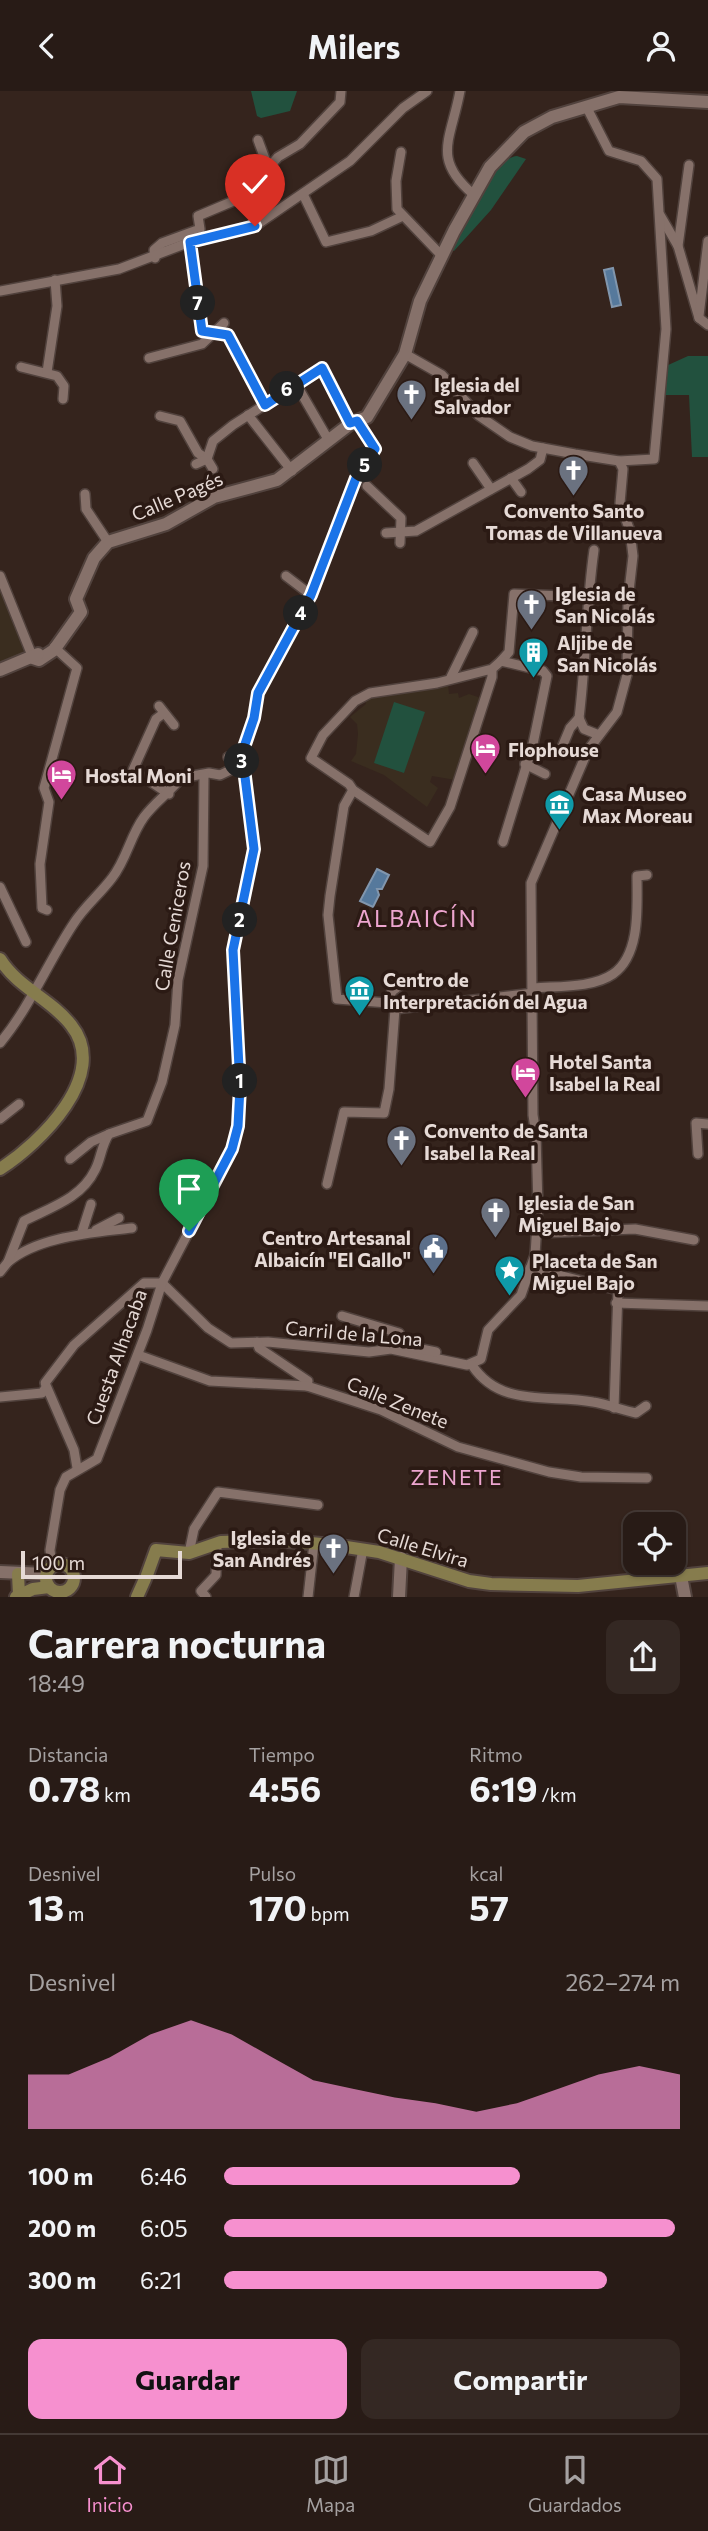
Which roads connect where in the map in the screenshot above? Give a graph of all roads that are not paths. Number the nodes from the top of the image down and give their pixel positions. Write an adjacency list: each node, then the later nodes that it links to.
1 (341, 91): 10 (street)
2 (427, 91): 11 (street)
3 (460, 91): 12 (street)
4 (693, 96): 5 (street, Calle Pagés); 6 (street, Calle Pagés)
5 (708, 102)
6 (586, 106): 12 (street, Calle Pagés); 13 (street)
7 (258, 140): 10 (street)
8 (401, 152): 14 (street)
9 (689, 165): 17 (street)
10 (268, 167): 19 (street)
11 (303, 194): 14 (street); 16 (street)
12 (474, 195): 18 (street, Calle Pagés)
13 (660, 215): 17 (street); 39 (street)
14 (403, 216): 18 (street)
15 (708, 241): 22 (street)
16 (190, 242): 19 (street); 25 (street)
17 (678, 246): 22 (street)
18 (442, 256): 26 (street, Calle Pagés)
19 (155, 258): 20 (street)
20 (55, 280): 21 (street); 29 (street)
21 (0, 291)
22 (699, 318): 24 (street)
23 (224, 323): 25 (street)
24 (708, 325)
25 (214, 333): 27 (street); 32 (street)
26 (405, 354): 34 (street, Calle Pagés); 37 (street)
27 (149, 358)
28 (21, 367): 29 (street)
29 (47, 372): 31 (street)
30 (296, 384): 32 (street); 34 (street); 36 (street)
31 (63, 400)
32 (265, 405): 35 (street)
33 (160, 416): 38 (street)
34 (354, 422): 36 (street, Calle Pagés); 56 (street, Cuesta Alhacaba)
35 (240, 423): 38 (street); 43 (street)
36 (329, 442): 43 (street, Calle Pagés)
37 (543, 448): 39 (street); 44 (street)
38 (207, 459): 41 (street); 42 (street)
39 (619, 461): 67 (street)
40 (473, 463): 46 (street)
41 (196, 464)
42 (213, 469)
43 (292, 471): 51 (street, Calle Pagés)
44 (511, 478): 46 (street); 47 (street)
45 (367, 486): 49 (street)
46 (491, 489): 49 (street)
47 (521, 492)
48 (85, 494): 51 (street)
49 (401, 532): 50 (street); 52 (street)
50 (386, 533)
51 (108, 542): 59 (street)
52 (400, 543)
53 (594, 550): 57 (street)
54 (0, 576): 60 (street)
55 (286, 576): 56 (street)
56 (311, 595): 71 (street, Cuesta Alhacaba)
57 (587, 597): 61 (street); 65 (street)
58 (473, 632): 64 (street)
59 (54, 646): 60 (street); 80 (street)
60 (33, 658): 62 (street)
61 (502, 661): 63 (street); 70 (street)
62 (0, 670)
63 (492, 673): 64 (street); 74 (street)
64 (451, 677): 74 (street)
65 (579, 718): 67 (street); 68 (street)
66 (174, 725): 75 (street)
67 (598, 735): 84 (street)
68 (561, 752)
69 (228, 757): 71 (street)
70 (526, 764): 72 (street); 76 (street)
71 (240, 765): 73 (street); 106 (street, Cuesta Alhacaba)
72 (545, 774)
73 (204, 775): 75 (street); 91 (street, Calle Ceniceros)
74 (352, 790): 86 (street)
75 (169, 794): 85 (street)
76 (503, 842)
77 (647, 876): 84 (street)
78 (0, 887): 79 (street)
79 (2, 898): 81 (street)
80 (47, 910)
81 (26, 942)
82 (0, 959): 85 (main road)
83 (406, 981): 86 (street)
84 (534, 990): 86 (street); 101 (street)
85 (32, 994): 87 (street); 94 (main road)
86 (392, 1006): 95 (street)
87 (0, 1043)
88 (19, 1104): 89 (street)
89 (0, 1118)
90 (708, 1124): 92 (street)
91 (109, 1134): 93 (street); 103 (street)
92 (698, 1154)
93 (70, 1159)
94 (0, 1169)
95 (327, 1184)
96 (91, 1204): 100 (street)
97 (119, 1218): 99 (street)
98 (132, 1228): 99 (street)
99 (94, 1231): 100 (street)
100 (82, 1232): 103 (street)
101 (538, 1233): 102 (street); 104 (street)
102 (694, 1240)
103 (8, 1262): 105 (street)
104 (532, 1268): 107 (street); 113 (street)
105 (0, 1272)
106 (162, 1283): 110 (street, Carril de la Lona); 111 (street, Cuesta Alhacaba); 115 (street)
107 (616, 1303): 108 (street); 118 (street)
108 (708, 1306)
109 (342, 1316): 112 (street, Carril de la Lona)
110 (257, 1342): 112 (street, Carril de la Lona); 114 (street, Carril de la Lona)
111 (138, 1355): 114 (street, Calle Zenete); 119 (street, Cuesta Alhacaba)
112 (449, 1361): 113 (street, Carril de la Lona)
113 (472, 1365): 118 (street)
114 (307, 1386): 120 (street, Calle Zenete)
115 (45, 1389): 116 (street); 119 (street)
116 (0, 1397)
117 (646, 1406): 118 (street)
118 (614, 1408)
119 (77, 1468): 127 (street)
120 (647, 1478)
121 (318, 1505): 125 (street)
122 (217, 1543): 123 (main road, Calle Elvira); 125 (main road, Calle Elvira); 137 (street)
123 (314, 1543): 124 (main road, Calle Elvira); 138 (street)
124 (363, 1549): 126 (main road, Calle Elvira); 139 (street)
125 (189, 1553): 136 (main road, Calle Elvira)
126 (401, 1558): 132 (main road, Calle Elvira); 140 (street)
127 (49, 1571): 130 (street); 134 (main road); 134 (main road); 135 (main road)
128 (0, 1572): 130 (street)
129 (708, 1573): 131 (main road, Calle Elvira)
130 (18, 1574): 135 (main road)
131 (681, 1576): 133 (main road, Calle Elvira); 141 (street)
132 (525, 1591): 133 (main road, Calle Elvira)
133 (579, 1591)
134 (69, 1594)
135 (18, 1596)
136 (137, 1597)
137 (206, 1597)
138 (308, 1597)
139 (354, 1597)
140 (399, 1597)
141 (685, 1597)

